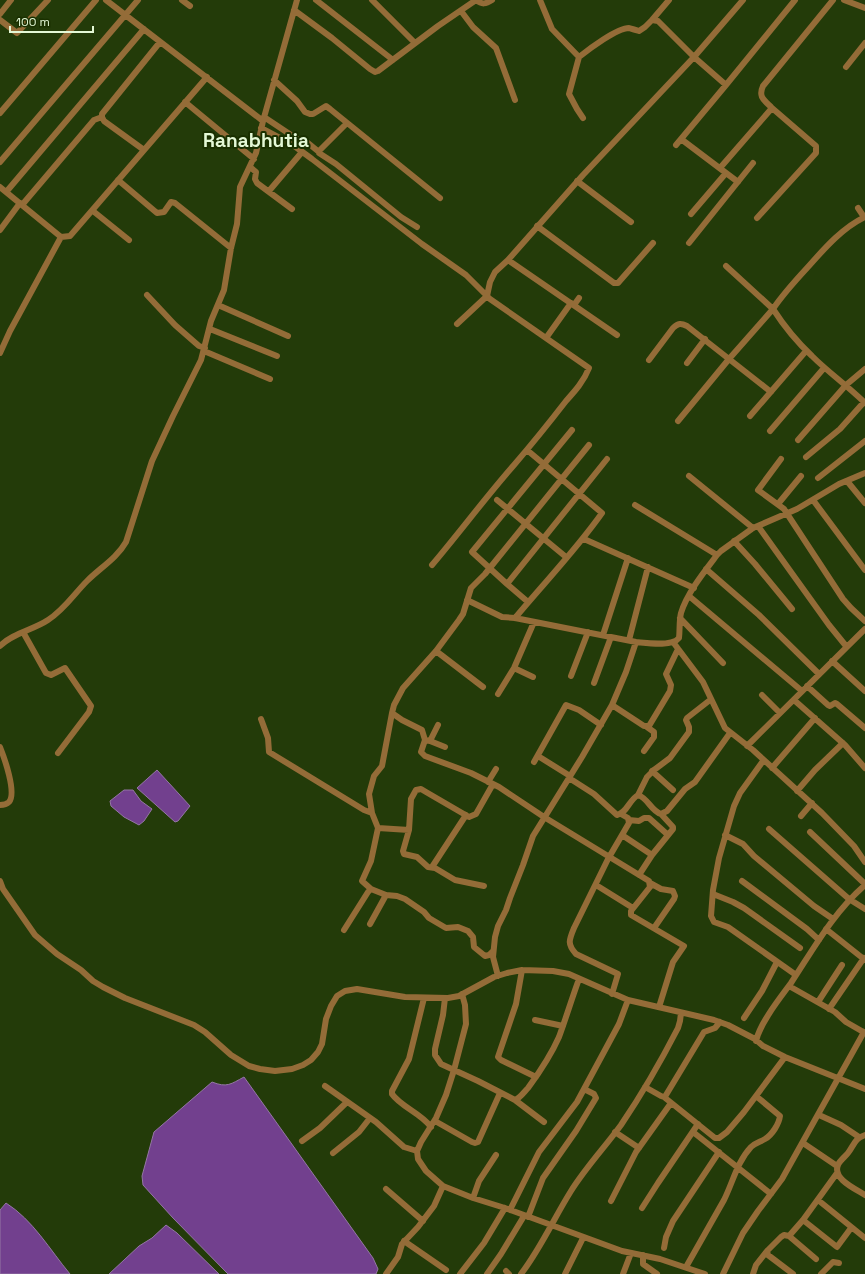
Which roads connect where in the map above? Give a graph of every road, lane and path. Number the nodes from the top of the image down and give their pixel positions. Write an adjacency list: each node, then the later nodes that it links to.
1 (11, 0): 22 (street)
2 (96, 0): 40 (street)
3 (138, 0): 23 (street)
4 (182, 0): 18 (street)
5 (297, 0): 20 (street)
6 (316, 0): 32 (street)
7 (372, 0): 28 (street)
8 (476, 0): 9 (street); 21 (street)
9 (492, 0)
10 (540, 0): 30 (street)
11 (669, 0): 25 (street)
12 (743, 0): 31 (street)
13 (795, 0): 36 (street)
14 (833, 0): 39 (street)
15 (844, 0): 19 (street)
16 (45, 1): 24 (street)
17 (110, 1): 23 (street)
18 (190, 6)
19 (865, 8)
20 (294, 10): 32 (street); 35 (street)
21 (461, 11): 28 (street); 37 (street)
22 (0, 14)
23 (126, 16): 26 (street); 51 (street)
24 (0, 20)
25 (652, 20): 30 (street); 31 (street)
26 (144, 29): 27 (street); 59 (street)
27 (160, 42): 34 (street); 41 (street)
28 (415, 43): 32 (street)
29 (865, 43): 33 (street)
30 (579, 57): 42 (street)
31 (694, 57): 36 (street); 57 (street)
32 (393, 60)
33 (846, 67)
34 (207, 77): 38 (street); 43 (street)
35 (274, 80): 43 (street); 44 (street)
36 (726, 85): 45 (street)
37 (515, 100)
38 (185, 102): 47 (street); 50 (street)
39 (772, 108): 54 (street); 68 (street)
40 (0, 113)
41 (102, 117): 47 (street); 62 (street)
42 (583, 118)
43 (263, 122): 48 (street); 49 (street); 50 (street)
44 (347, 123): 49 (street); 61 (street)
45 (681, 139): 46 (street); 54 (street)
46 (676, 145)
47 (144, 150): 56 (street)
48 (302, 152): 60 (street); 81 (street)
49 (319, 152): 71 (street)
50 (254, 159): 53 (street)
51 (0, 162)
52 (753, 163): 58 (street)
53 (250, 167): 60 (street); 77 (street)
54 (720, 168): 55 (street)
55 (726, 173): 58 (street); 66 (street)
56 (118, 180): 65 (street); 77 (street)
57 (578, 181): 69 (street); 70 (street)
58 (738, 182): 76 (street)
59 (2, 189): 62 (street)
60 (268, 191): 64 (street)
61 (440, 198)
62 (21, 204): 72 (street); 73 (street)
63 (858, 208): 67 (street)
64 (292, 209)
65 (93, 211): 73 (street); 74 (street)
66 (691, 214)
67 (865, 217): 85 (street)
68 (757, 218)
69 (631, 222)
70 (537, 226): 75 (street); 78 (street)
71 (417, 228)
72 (0, 230)
73 (61, 237): 94 (street)
74 (129, 240)
75 (653, 243)
76 (689, 243)
77 (231, 248): 84 (street)
78 (508, 260): 81 (street); 83 (street)
79 (726, 266): 85 (street)
80 (147, 295): 92 (street)
81 (487, 296): 86 (street); 90 (street)
82 (579, 298): 83 (street)
83 (572, 304): 88 (street); 90 (street)
84 (218, 305): 87 (street); 89 (street)
85 (773, 309): 93 (street); 96 (street)
86 (457, 324)
87 (210, 329): 92 (street); 95 (street)
88 (617, 335)
89 (288, 336)
90 (546, 338): 112 (street)
91 (704, 339): 96 (street); 97 (street); 98 (street)
92 (202, 348): 101 (street); 155 (street)
93 (806, 351): 99 (street); 103 (street)
94 (0, 353)
95 (277, 356)
96 (729, 359): 103 (street); 106 (street)
97 (649, 360)
98 (687, 363)
99 (824, 368): 102 (street); 108 (street)
100 (865, 369): 102 (street)
101 (270, 379)
102 (846, 385): 104 (street); 109 (street)
103 (771, 392): 105 (street)
104 (865, 403): 113 (street)
105 (750, 416)
106 (678, 421)
107 (572, 430): 116 (street)
108 (770, 431)
109 (798, 440)
110 (865, 441): 120 (street)
111 (589, 445): 121 (street)
112 (527, 450): 116 (street); 139 (street)
113 (806, 457)
114 (607, 459): 123 (street)
115 (781, 460): 127 (street)
116 (544, 464): 121 (street); 129 (street)
117 (865, 473): 122 (street)
118 (689, 476): 132 (street)
119 (801, 476): 127 (street)
120 (818, 478)
121 (562, 479): 123 (street); 131 (street)
122 (847, 480): 125 (street); 126 (street)
123 (579, 493): 133 (street); 134 (street)
124 (497, 500): 129 (street)
125 (813, 500): 130 (street); 143 (street)
126 (865, 503)
127 (778, 504): 130 (street)
128 (635, 505): 136 (street)
129 (507, 508): 131 (street); 141 (street)
130 (786, 514): 132 (street); 152 (street)
131 (526, 524): 133 (street); 141 (street)
132 (755, 527): 135 (street); 163 (street)
133 (544, 538): 137 (street); 144 (street)
134 (584, 539): 137 (street); 138 (street)
135 (734, 541): 136 (street); 149 (street)
136 (717, 555): 142 (street)
137 (566, 557): 148 (street)
138 (628, 558): 140 (street); 157 (street)
139 (432, 565)
140 (648, 567): 145 (street); 159 (street)
141 (490, 568): 144 (street); 147 (street)
142 (706, 569): 145 (street); 169 (street)
143 (865, 570)
144 (507, 584): 148 (street)
145 (694, 588): 146 (street)
146 (689, 596): 151 (street); 175 (street)
147 (466, 600): 150 (street); 165 (street)
148 (528, 602): 150 (street)
149 (792, 609)
150 (514, 618): 153 (street)
151 (680, 618): 161 (street); 167 (street)
152 (865, 621)
153 (534, 622): 156 (street); 168 (street)
154 (865, 629): 163 (street)
155 (23, 632): 162 (street); 197 (street)
156 (588, 632): 157 (street); 170 (street)
157 (602, 635): 158 (street)
158 (611, 637): 159 (street); 172 (street)
159 (629, 640): 160 (street)
160 (636, 642): 161 (street); 181 (street)
161 (673, 642): 164 (street)
162 (0, 646)
163 (846, 646): 166 (street)
164 (678, 649): 179 (street); 188 (street)
165 (436, 651): 174 (street); 182 (street)
166 (832, 661): 169 (street); 176 (street)
167 (723, 664)
168 (514, 668): 171 (street); 177 (street)
169 (819, 674): 173 (street)
170 (572, 676)
171 (533, 677)
172 (594, 683)
173 (807, 686): 175 (street); 189 (street)
174 (483, 687)
175 (802, 691): 180 (street)
176 (865, 692)
177 (498, 694)
178 (762, 694): 183 (street)
179 (710, 700): 190 (street); 204 (street)
180 (794, 700): 183 (street); 184 (street)
181 (612, 705): 187 (street); 188 (street)
182 (392, 713): 191 (street); 212 (street)
183 (780, 714): 194 (street)
184 (815, 718): 192 (street); 202 (street)
185 (261, 719): 212 (street)
186 (438, 725): 191 (street)
187 (601, 725): 198 (street); 205 (street)
188 (647, 727): 196 (street)
189 (865, 728)
190 (730, 733): 194 (street); 214 (street)
191 (428, 740): 193 (street); 206 (street)
192 (842, 743): 203 (street); 208 (street)
193 (445, 746)
194 (747, 746): 199 (street)
195 (0, 747): 211 (street)
196 (644, 751)
197 (58, 753)
198 (538, 756): 200 (street); 205 (street)
199 (763, 761): 202 (street); 225 (street)
200 (534, 762)
201 (496, 768): 206 (street)
202 (772, 768): 208 (street)
203 (865, 768)
204 (652, 771): 207 (street); 209 (street)
205 (569, 777): 213 (street); 217 (street)
206 (490, 783): 215 (street); 217 (street)
207 (673, 790)
208 (798, 791): 210 (street)
209 (638, 795): 213 (street); 214 (street)
210 (812, 804): 216 (street); 228 (street)
211 (0, 806)
212 (372, 813): 219 (street)
213 (622, 814): 218 (street)
214 (661, 814): 224 (street)
215 (466, 815): 221 (street); 229 (street)
216 (801, 816)
217 (544, 817): 227 (street); 250 (street)
218 (629, 820): 223 (street); 224 (street)
219 (378, 828): 221 (street); 237 (street)
220 (768, 829): 240 (street)
221 (409, 830): 229 (street)
222 (810, 832): 234 (street)
223 (622, 835): 226 (street); 227 (street)
224 (668, 835): 226 (street)
225 (725, 835): 238 (street); 243 (street)
226 (652, 855): 230 (street)
227 (609, 857): 230 (street); 235 (street)
228 (865, 862)
229 (432, 867): 236 (street)
230 (639, 875): 233 (street)
231 (0, 881): 261 (street)
232 (742, 881): 248 (street)
233 (650, 883): 241 (street); 245 (street)
234 (865, 884): 240 (street)
235 (596, 885): 241 (street); 260 (street)
236 (484, 886)
237 (372, 889): 239 (street); 247 (street)
238 (713, 894): 249 (street); 252 (street)
239 (386, 895): 244 (street); 250 (street)
240 (849, 899): 242 (street); 243 (street)
241 (634, 908): 245 (street)
242 (865, 909)
243 (833, 919): 246 (street)
244 (370, 924)
245 (654, 928): 265 (street)
246 (826, 929): 248 (street); 251 (street)
247 (344, 930)
248 (819, 940): 255 (street)
249 (800, 948)
250 (493, 952): 256 (street)
251 (864, 959): 266 (street)
252 (777, 962): 255 (street); 268 (street)
253 (842, 965): 264 (street)
254 (522, 970): 256 (street); 257 (street); 276 (street)
255 (796, 975): 258 (street)
256 (498, 976): 259 (street)
257 (580, 979): 260 (street); 271 (street)
258 (788, 986): 264 (street); 273 (street)
259 (462, 994): 262 (street); 275 (street)
260 (612, 994): 263 (street)
261 (424, 998): 262 (street); 293 (street)
262 (445, 998): 275 (street)
263 (628, 1000): 265 (street); 280 (street)
264 (818, 1002): 266 (street)
265 (659, 1004): 267 (street)
266 (829, 1009): 272 (street)
267 (681, 1013): 270 (street); 279 (street)
268 (744, 1018)
269 (535, 1020): 271 (street)
270 (720, 1022): 273 (street); 284 (street)
271 (563, 1026): 276 (street)
272 (864, 1033): 277 (street)
273 (756, 1041): 274 (street)
274 (785, 1057): 277 (street); 283 (street)
275 (454, 1070): 282 (street); 290 (street)
276 (536, 1077): 285 (street)
277 (838, 1078): 281 (street); 288 (street)
278 (325, 1086): 286 (street)
279 (645, 1087): 284 (street); 294 (street)
280 (584, 1088): 315 (street); 316 (street)
281 (865, 1089)
282 (500, 1093): 285 (street); 290 (street)
283 (756, 1096): 292 (street); 304 (street)
284 (664, 1097): 287 (street)
285 (515, 1100): 291 (street)
286 (347, 1102): 289 (street); 297 (street)
287 (671, 1103): 292 (street); 299 (street)
288 (819, 1115): 296 (street); 298 (street)
289 (370, 1118): 300 (street); 302 (street)
290 (435, 1120): 293 (street)
291 (544, 1122)
292 (698, 1124): 295 (street)
293 (431, 1127): 300 (street)
294 (615, 1132): 299 (street); 319 (street)
295 (693, 1132): 301 (street); 314 (street)
296 (862, 1136): 305 (street)
297 (302, 1141)
298 (803, 1143): 305 (street); 309 (street)
299 (639, 1148): 313 (street)
300 (417, 1151): 307 (street)
301 (719, 1152): 304 (street); 325 (street)
302 (333, 1153)
303 (496, 1155): 311 (street)
304 (737, 1166): 309 (street); 331 (street)
305 (837, 1166): 306 (street)
306 (837, 1173): 310 (street); 312 (street)
307 (443, 1186): 311 (street); 318 (street)
308 (386, 1189): 318 (street)
309 (771, 1194): 341 (street)
310 (865, 1196)
311 (473, 1198): 315 (street)
312 (818, 1200): 317 (street); 320 (street)
313 (611, 1201)
314 (642, 1208)
315 (508, 1209): 316 (street); 334 (street)
316 (526, 1216): 319 (street); 335 (street)
317 (803, 1220): 320 (street); 321 (street)
318 (423, 1221): 324 (street)
319 (552, 1226): 322 (street); 336 (street)
320 (851, 1228): 323 (street)
321 (789, 1236): 326 (street); 329 (street)
322 (584, 1238): 327 (street); 337 (street)
323 (865, 1238)
324 (404, 1241): 332 (street); 333 (street)
325 (664, 1248)
326 (767, 1251): 342 (street); 343 (street)
327 (631, 1253): 328 (street); 338 (street)
328 (643, 1255): 331 (street); 339 (street)
329 (816, 1259)
330 (839, 1263): 344 (street)
331 (686, 1267): 340 (street)
332 (446, 1270)
333 (386, 1274)
334 (460, 1274)
335 (486, 1274)
336 (521, 1274)
337 (565, 1274)
338 (623, 1274)
339 (657, 1274)
340 (706, 1274)
341 (723, 1274)
342 (753, 1274)
343 (793, 1274)
344 (821, 1274)

